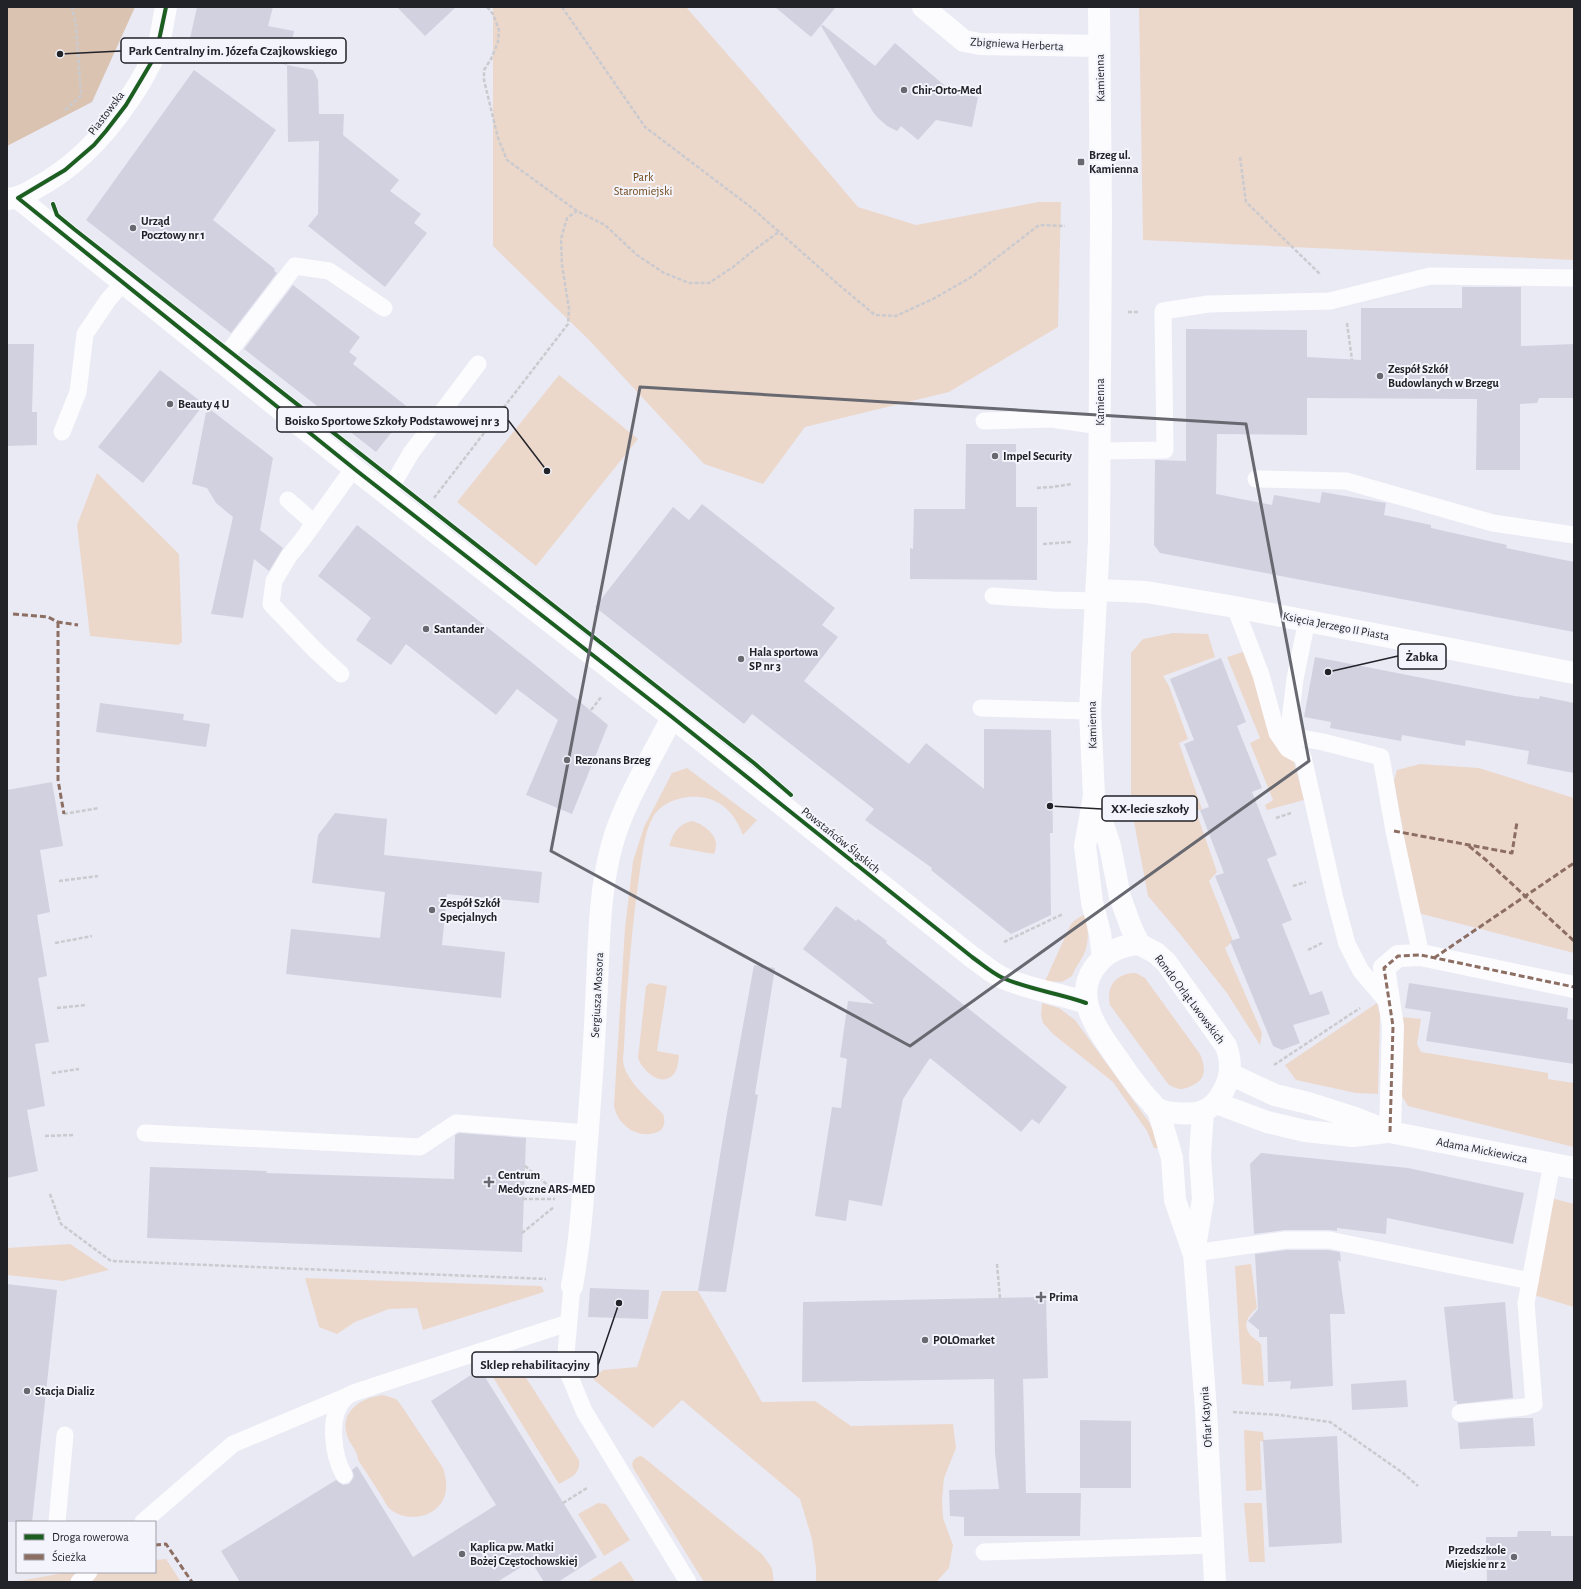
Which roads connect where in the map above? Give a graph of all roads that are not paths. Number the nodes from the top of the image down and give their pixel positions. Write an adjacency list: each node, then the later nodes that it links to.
1 (166, 7): 5 (street, Piastowska)
2 (923, 7): 4 (street, Zbigniewa Herberta)
3 (1099, 7): 4 (street, Kamienna)
4 (1099, 46): 12 (street, Kamienna)
5 (13, 199): 7 (street, Powstańców Śląskich)
6 (1574, 278): 14 (lane)
7 (123, 283): 9 (street, Powstańców Śląskich); 13 (lane)
8 (384, 308): 9 (lane)
9 (221, 362): 15 (street, Powstańców Śląskich)
10 (478, 364): 17 (lane)
11 (984, 421): 12 (lane)
12 (1100, 426): 14 (street, Kamienna)
13 (62, 432)
14 (1100, 462): 21 (street, Kamienna)
15 (357, 471): 17 (street, Powstańców Śląskich); 19 (lane)
16 (1256, 479): 20 (lane)
17 (387, 494): 29 (street, Powstańców Śląskich)
18 (288, 500): 19 (lane)
19 (314, 523): 26 (lane)
20 (1574, 535)
21 (1096, 595): 22 (lane); 23 (street, Księcia Jerzego II Piasta); 28 (street, Kamienna)
22 (993, 596)
23 (1235, 608): 24 (street, Księcia Jerzego II Piasta); 35 (lane)
24 (1307, 620): 25 (street, Księcia Jerzego II Piasta); 32 (lane)
25 (1574, 673)
26 (341, 674)
27 (981, 708): 28 (lane)
28 (1090, 711): 30 (street, Kamienna)
29 (672, 717): 36 (street, Powstańców Śląskich); 42 (street, Sergiusza Mossora)
30 (1094, 796): 31 (street, Kamienna); 33 (street, Kamienna)
31 (1139, 944): 33 (street); 37 (street, Rondo Orląt Lwowskich)
32 (1421, 956): 34 (street); 35 (street)
33 (1103, 958): 36 (street)
34 (1574, 987)
35 (1385, 1000): 40 (street)
36 (1086, 1003): 39 (street)
37 (1230, 1074): 38 (street, Rondo Orląt Lwowskich); 40 (street, Adama Mickiewicza)
38 (1209, 1107): 39 (street); 40 (street, Adama Mickiewicza); 45 (street, Ofiar Katynia)
39 (1158, 1109): 45 (street, Ofiar Katynia)
40 (1390, 1132): 43 (street, Adama Mickiewicza)
41 (145, 1133): 42 (lane)
42 (588, 1133): 47 (street, Sergiusza Mossora)
43 (1552, 1163): 44 (street, Adama Mickiewicza); 46 (lane)
44 (1574, 1168)
45 (1194, 1253): 46 (lane); 55 (street, Ofiar Katynia)
46 (1530, 1281): 50 (lane)
47 (563, 1283): 48 (lane)
48 (568, 1323): 49 (lane); 59 (lane)
49 (345, 1397): 52 (lane); 54 (lane)
50 (1460, 1412)
51 (66, 1435): 53 (lane)
52 (344, 1475)
53 (57, 1521)
54 (144, 1521)
55 (1213, 1545): 56 (lane); 60 (street, Ofiar Katynia)
56 (984, 1552)
57 (88, 1573): 58 (lane)
58 (79, 1582)
59 (688, 1582)
60 (1215, 1582)

